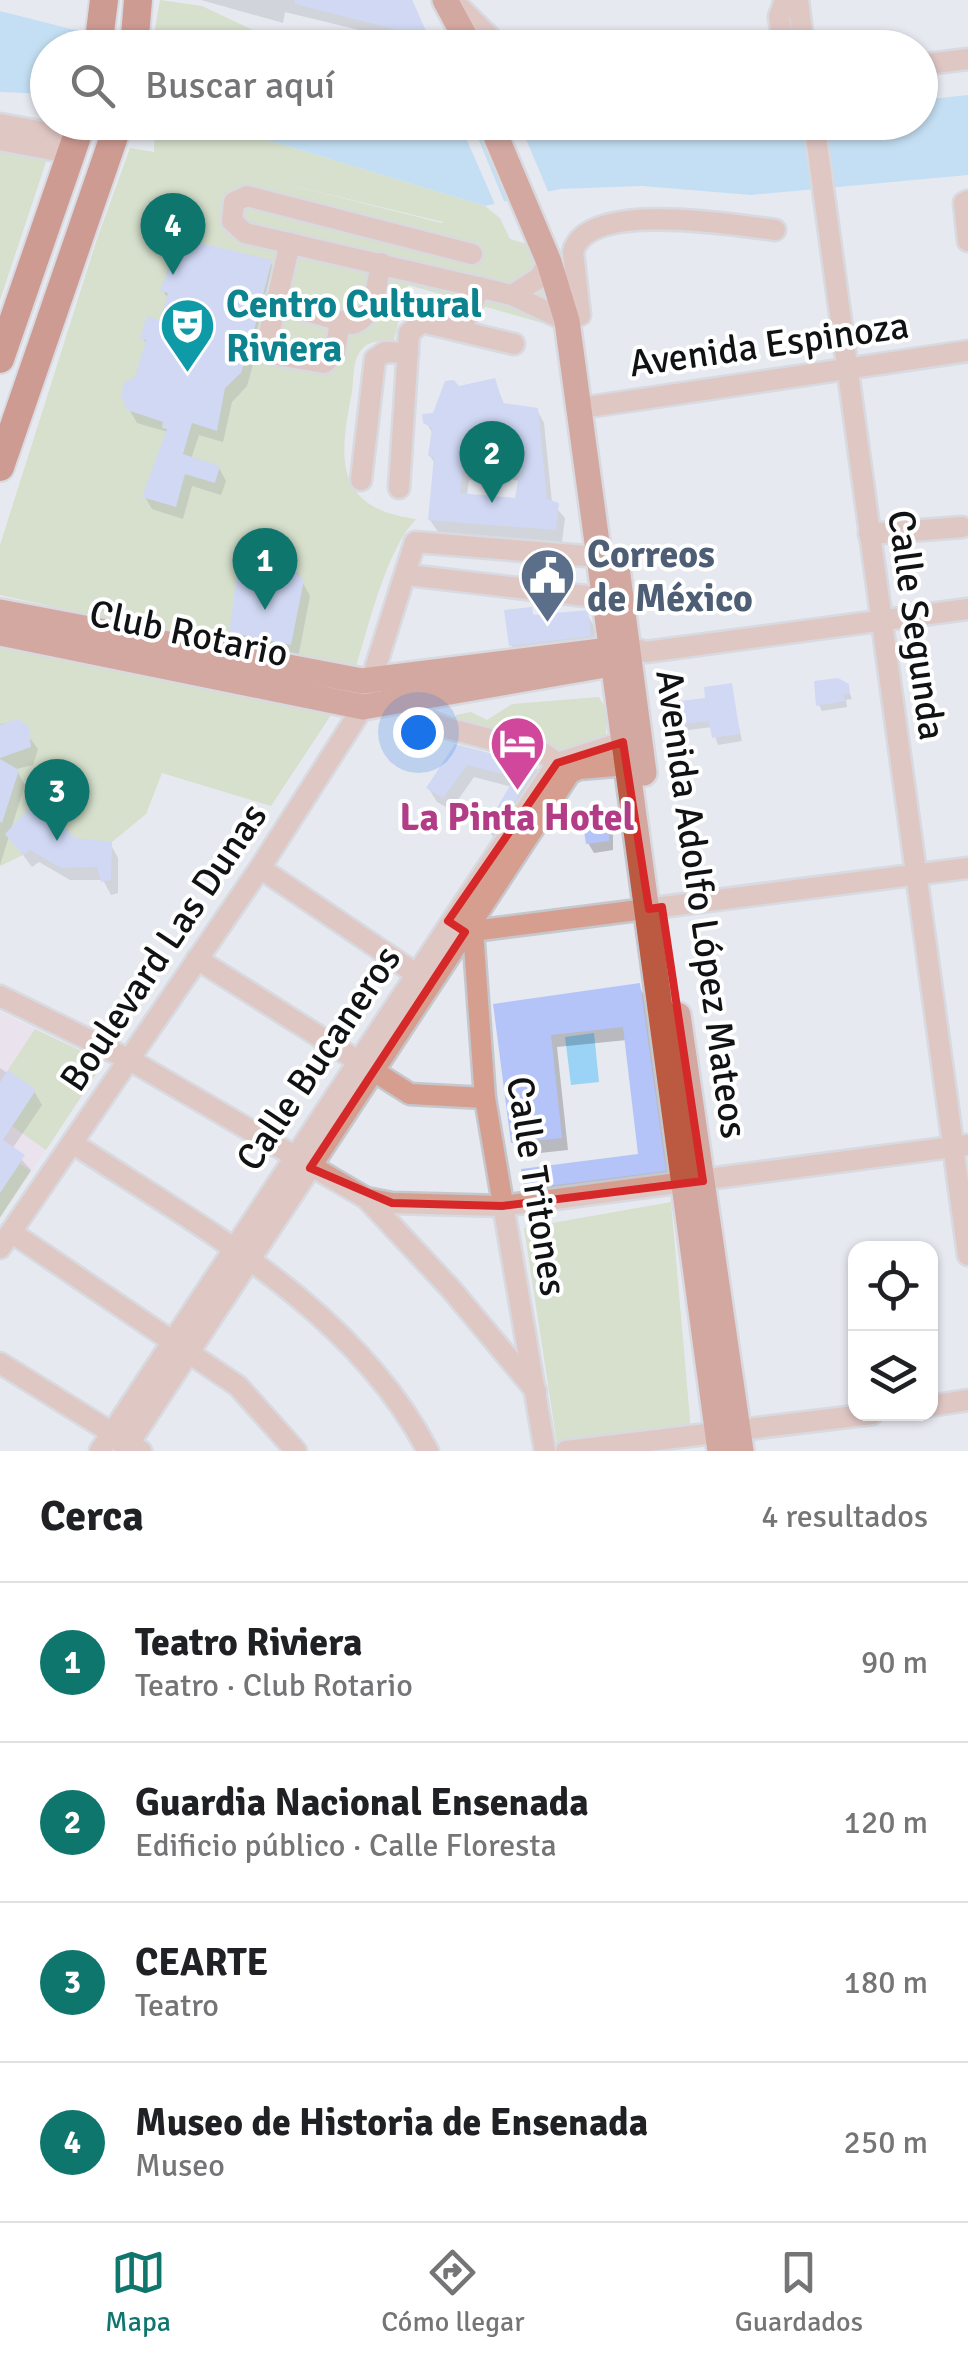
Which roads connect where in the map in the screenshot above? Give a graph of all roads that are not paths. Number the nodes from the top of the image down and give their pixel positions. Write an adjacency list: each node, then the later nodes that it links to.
1 (793, 0): 10 (street); 11 (street)
2 (440, 1): 7 (main road); 8 (main road); 9 (street)
3 (103, 3): 5 (highway)
4 (138, 5): 6 (highway)
5 (100, 30)
6 (136, 30)
7 (449, 30)
8 (460, 30)
9 (478, 30)
10 (781, 30)
11 (800, 30)
12 (968, 58): 13 (street)
13 (938, 62)
14 (0, 124): 15 (street)
15 (30, 128)
16 (30, 138): 17 (street)
17 (0, 140)
18 (76, 140): 40 (highway)
19 (114, 140): 43 (highway)
20 (500, 140): 28 (main road)
21 (513, 140): 28 (main road)
22 (816, 140): 41 (street, Calle Segunda)
23 (968, 201): 26 (street)
24 (380, 228): 27 (street); 29 (street); 30 (street)
25 (775, 230): 28 (street)
26 (968, 241)
27 (290, 243): 30 (street); 33 (street)
28 (555, 245): 32 (street); 34 (main road); 34 (street)
29 (472, 254)
30 (377, 262): 31 (street); 35 (street)
31 (480, 287): 32 (street); 36 (street)
32 (512, 295): 34 (street)
33 (274, 302): 35 (street); 35 (street)
34 (572, 320): 42 (main road)
35 (340, 322)
36 (460, 331): 37 (street); 39 (street)
37 (514, 344)
38 (968, 350): 41 (street, Avenida Espinoza)
39 (408, 353): 44 (street); 45 (street)
40 (0, 359)
41 (846, 367): 42 (street, Avenida Espinoza); 47 (street, Calle Segunda)
42 (588, 406): 48 (main road, Avenida Adolfo López Mateos); 55 (main road, Avenida Adolfo López Mateos)
43 (0, 466)
44 (361, 480)
45 (400, 488)
46 (962, 527): 47 (street)
47 (869, 534): 53 (street, Calle Segunda)
48 (598, 557): 49 (street, Boulevard Las Dunas); 50 (main road, Avenida Adolfo López Mateos)
49 (408, 575): 50 (street); 56 (street, Boulevard Las Dunas)
50 (604, 598): 55 (main road, Avenida Adolfo López Mateos)
51 (968, 609): 53 (street)
52 (0, 612): 56 (main road, Club Rotario)
53 (881, 620): 55 (street); 65 (street, Calle Segunda)
54 (0, 633): 59 (main road, Club Rotario)
55 (625, 655): 56 (main road, Club Rotario); 57 (main road, Club Rotario); 61 (main road, Avenida Adolfo López Mateos); 66 (main road, Avenida Adolfo López Mateos)
56 (375, 680): 59 (street, Boulevard Las Dunas)
57 (453, 694): 58 (main road, Club Rotario); 60 (street)
58 (406, 702): 59 (main road, Club Rotario); 60 (street)
59 (363, 707): 63 (street, Boulevard Las Dunas)
60 (447, 728): 62 (street)
61 (624, 754): 62 (street); 66 (main road, Avenida Adolfo López Mateos); 67 (street, Calle Bucaneros)
62 (556, 763): 67 (street, Calle Bucaneros)
63 (260, 868): 68 (street, Boulevard Las Dunas); 69 (street)
64 (968, 868): 65 (street)
65 (916, 874): 66 (street); 75 (street, Calle Segunda)
66 (655, 908): 67 (street); 77 (main road, Avenida Adolfo López Mateos)
67 (462, 928): 69 (street, Calle Bucaneros); 73 (street, Calle Tritones)
68 (197, 959): 71 (street, Boulevard Las Dunas); 72 (street)
69 (425, 980): 72 (street, Calle Bucaneros)
70 (0, 996): 71 (street)
71 (130, 1060): 74 (street, Boulevard Las Dunas); 76 (street)
72 (365, 1068): 73 (street); 76 (street, Calle Bucaneros)
73 (485, 1098): 79 (street, Calle Tritones)
74 (74, 1144): 80 (street, Boulevard Las Dunas); 81 (street)
75 (960, 1146): 77 (street); 82 (street, Calle Segunda)
76 (302, 1163): 78 (street); 81 (street, Calle Bucaneros); 83 (street, Calle Bucaneros)
77 (692, 1183): 79 (street); 90 (main road, Avenida Adolfo López Mateos)
78 (366, 1198): 79 (street); 86 (street)
79 (502, 1206): 86 (street, Calle Tritones)
80 (6, 1240): 84 (street)
81 (233, 1248): 83 (street); 84 (street, Calle Bucaneros)
82 (968, 1255)
83 (252, 1261): 84 (street, Calle Bucaneros); 94 (street)
84 (181, 1345): 91 (street, Calle Bucaneros); 93 (street)
85 (0, 1363): 91 (street)
86 (536, 1391): 95 (street, Calle Tritones)
87 (968, 1400): 88 (street)
88 (938, 1405)
89 (848, 1419): 90 (street)
90 (729, 1442): 96 (street)
91 (127, 1444): 92 (street, Calle Bucaneros)
92 (100, 1451)
93 (296, 1451)
94 (428, 1451)
95 (545, 1451)
96 (566, 1451)

